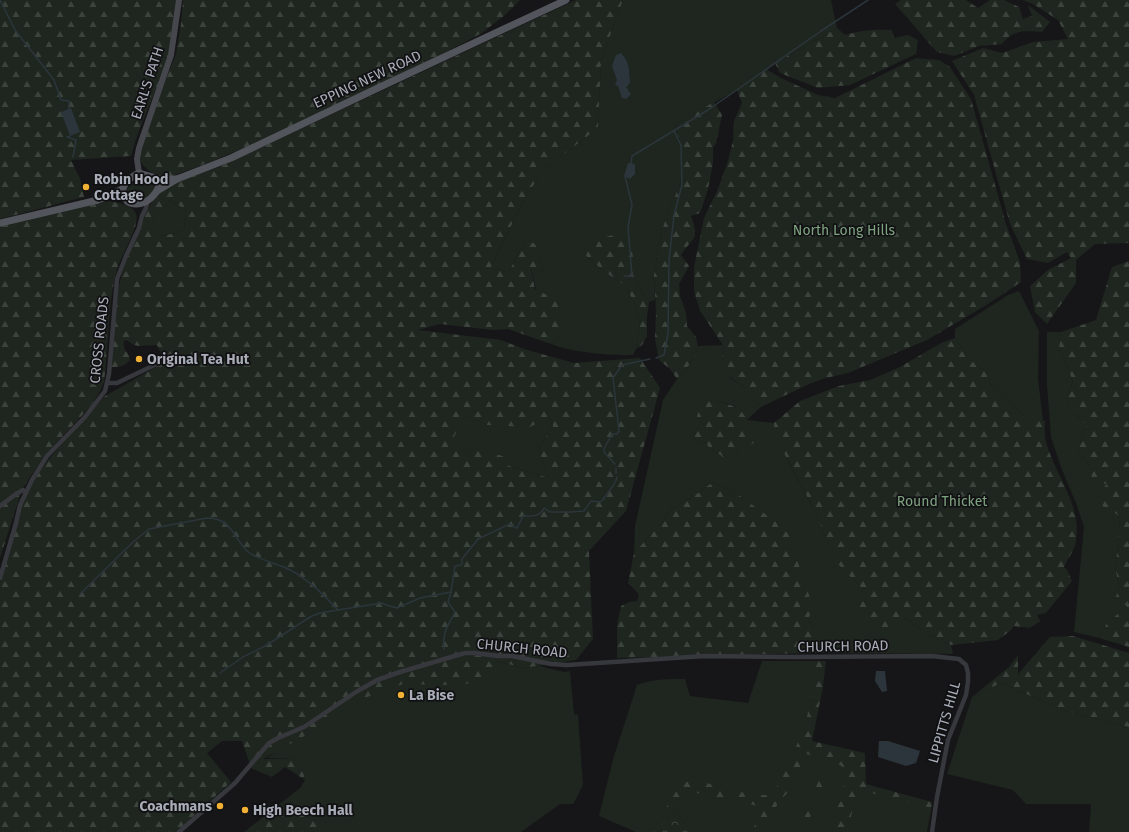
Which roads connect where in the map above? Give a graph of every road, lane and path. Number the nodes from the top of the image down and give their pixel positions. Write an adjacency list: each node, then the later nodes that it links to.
1 (179, 0): 3 (street, EARL'S PATH)
2 (566, 0): 5 (main road, EPPING NEW ROAD)
3 (139, 173): 4 (main road); 6 (main road)
4 (156, 179): 5 (main road, EPPING NEW ROAD); 7 (main road)
5 (177, 179): 7 (main road, EPPING NEW ROAD)
6 (122, 188): 8 (main road); 9 (main road)
7 (157, 191): 10 (main road)
8 (107, 197): 9 (main road); 13 (main road)
9 (127, 200): 11 (main road)
10 (148, 200): 11 (main road); 12 (street, CROSS ROADS)
11 (135, 204): 12 (street)
12 (142, 216): 15 (street, CROSS ROADS)
13 (0, 223)
14 (165, 360): 15 (street)
15 (108, 383): 16 (street, CROSS ROADS)
16 (26, 492): 17 (street); 18 (street, CROSS ROADS)
17 (0, 506)
18 (0, 578)
19 (966, 665): 20 (street, CHURCH ROAD); 21 (street, LIPPITTS HILL)
20 (179, 832)
21 (932, 832)

